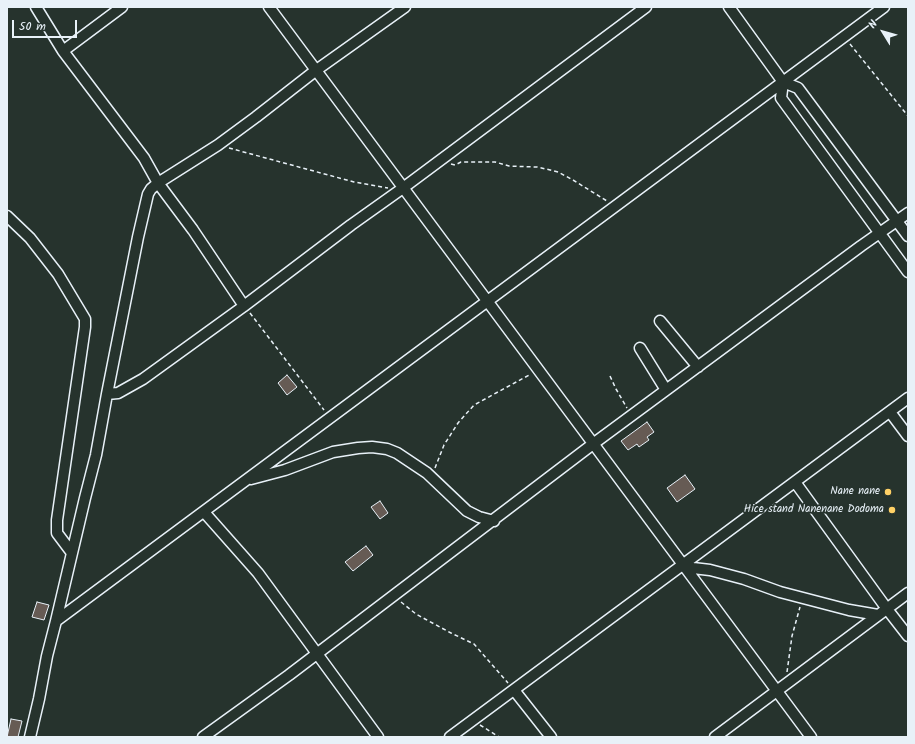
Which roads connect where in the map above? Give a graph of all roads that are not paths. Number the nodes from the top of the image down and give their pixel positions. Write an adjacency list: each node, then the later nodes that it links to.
1 (36, 7): 8 (street)
2 (122, 7): 8 (street)
3 (269, 7): 9 (street)
4 (405, 7): 9 (street)
5 (646, 7): 12 (street)
6 (729, 7): 10 (street)
7 (884, 7): 10 (street)
8 (63, 51): 11 (street)
9 (315, 71): 11 (street); 12 (street)
10 (783, 82): 15 (street); 16 (street); 19 (street)
11 (158, 183): 20 (street); 25 (street)
12 (401, 189): 19 (street); 20 (street)
13 (908, 214): 15 (street)
14 (7, 216): 34 (street)
15 (898, 221): 16 (street); 17 (street)
16 (881, 233): 18 (street); 23 (street)
17 (908, 236)
18 (908, 272)
19 (487, 302): 29 (street); 30 (street)
20 (244, 306): 25 (street)
21 (660, 321): 23 (street)
22 (640, 348): 24 (street)
23 (698, 367): 24 (street)
24 (666, 390): 29 (street)
25 (107, 394): 34 (street)
26 (908, 398): 27 (street)
27 (890, 412): 28 (street); 31 (street)
28 (908, 436)
29 (593, 444): 33 (street); 35 (street)
30 (246, 481): 32 (street); 33 (street)
31 (795, 482): 35 (street); 37 (street)
32 (204, 512): 39 (street); 41 (street)
33 (494, 521): 41 (street)
34 (72, 553): 39 (street)
35 (683, 565): 38 (street); 42 (street); 43 (street)
36 (908, 593): 37 (street)
37 (887, 609): 38 (street); 40 (street)
38 (878, 615): 43 (street)
39 (56, 621): 44 (street)
40 (908, 636)
41 (317, 654): 45 (street); 46 (street)
42 (514, 690): 47 (street); 48 (street)
43 (776, 691): 49 (street); 50 (street)
44 (30, 737)
45 (203, 737)
46 (378, 737)
47 (450, 737)
48 (551, 737)
49 (715, 737)
50 (811, 737)

